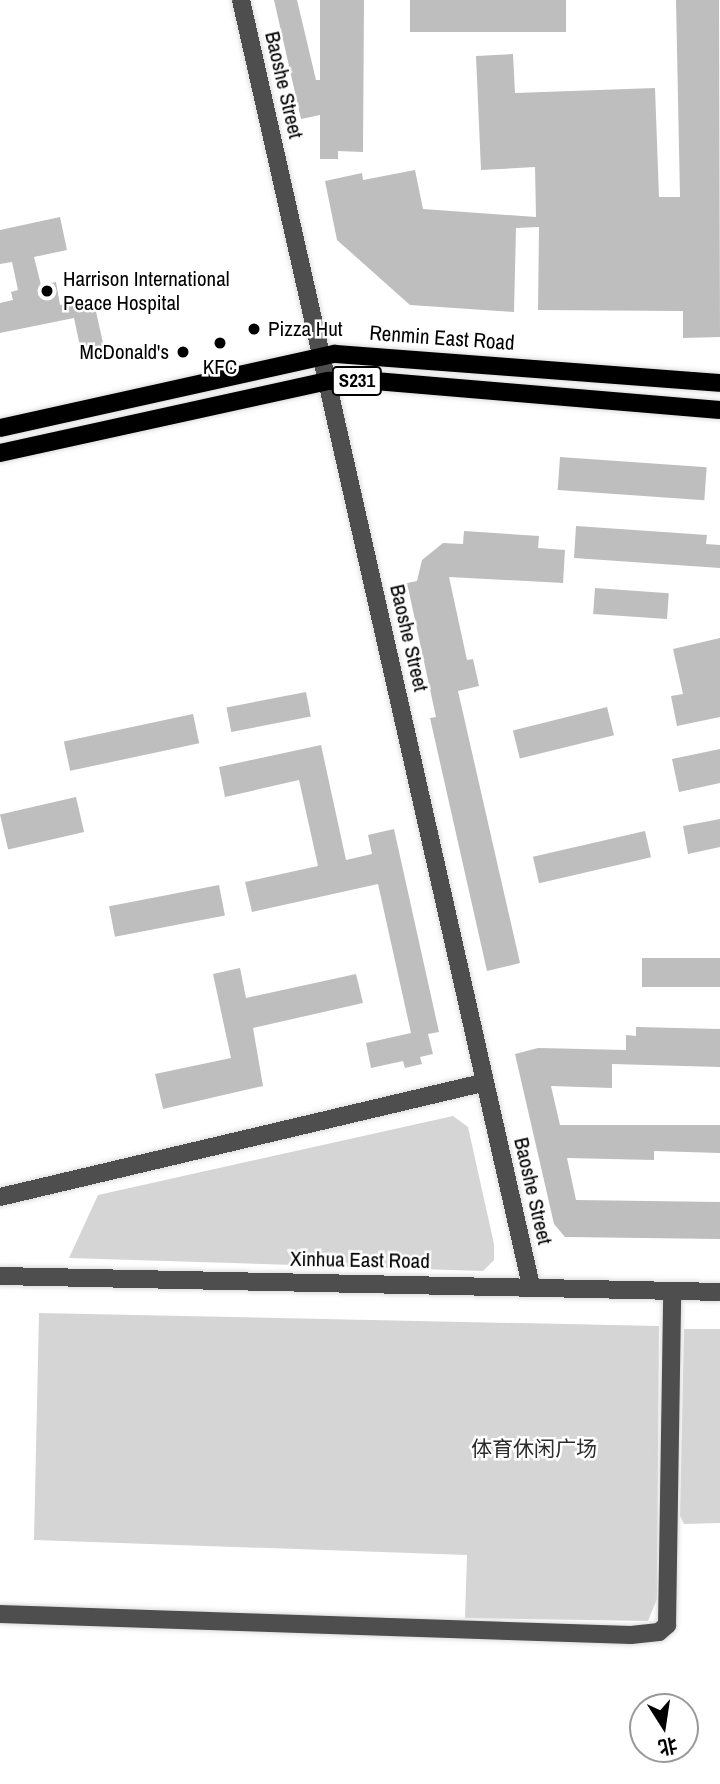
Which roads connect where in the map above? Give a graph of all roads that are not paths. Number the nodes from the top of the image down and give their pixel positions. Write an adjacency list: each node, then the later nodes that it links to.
1 (241, 0): 2 (street, Baoshe Street)
2 (322, 356): 3 (street, Baoshe Street); 4 (main road, Renmin East Road / S231); 6 (main road, Renmin East Road / S231)
3 (328, 381): 5 (main road, S231); 7 (main road, S231); 8 (street, Baoshe Street)
4 (720, 383)
5 (720, 410)
6 (0, 428)
7 (0, 453)
8 (485, 1082): 9 (street); 11 (street, Baoshe Street)
9 (0, 1197)
10 (0, 1276): 11 (street, Xinhua East Road)
11 (531, 1286): 12 (street, Xinhua East Road)
12 (672, 1291): 13 (street, Xinhua East Road); 14 (street)
13 (720, 1292)
14 (0, 1614)

